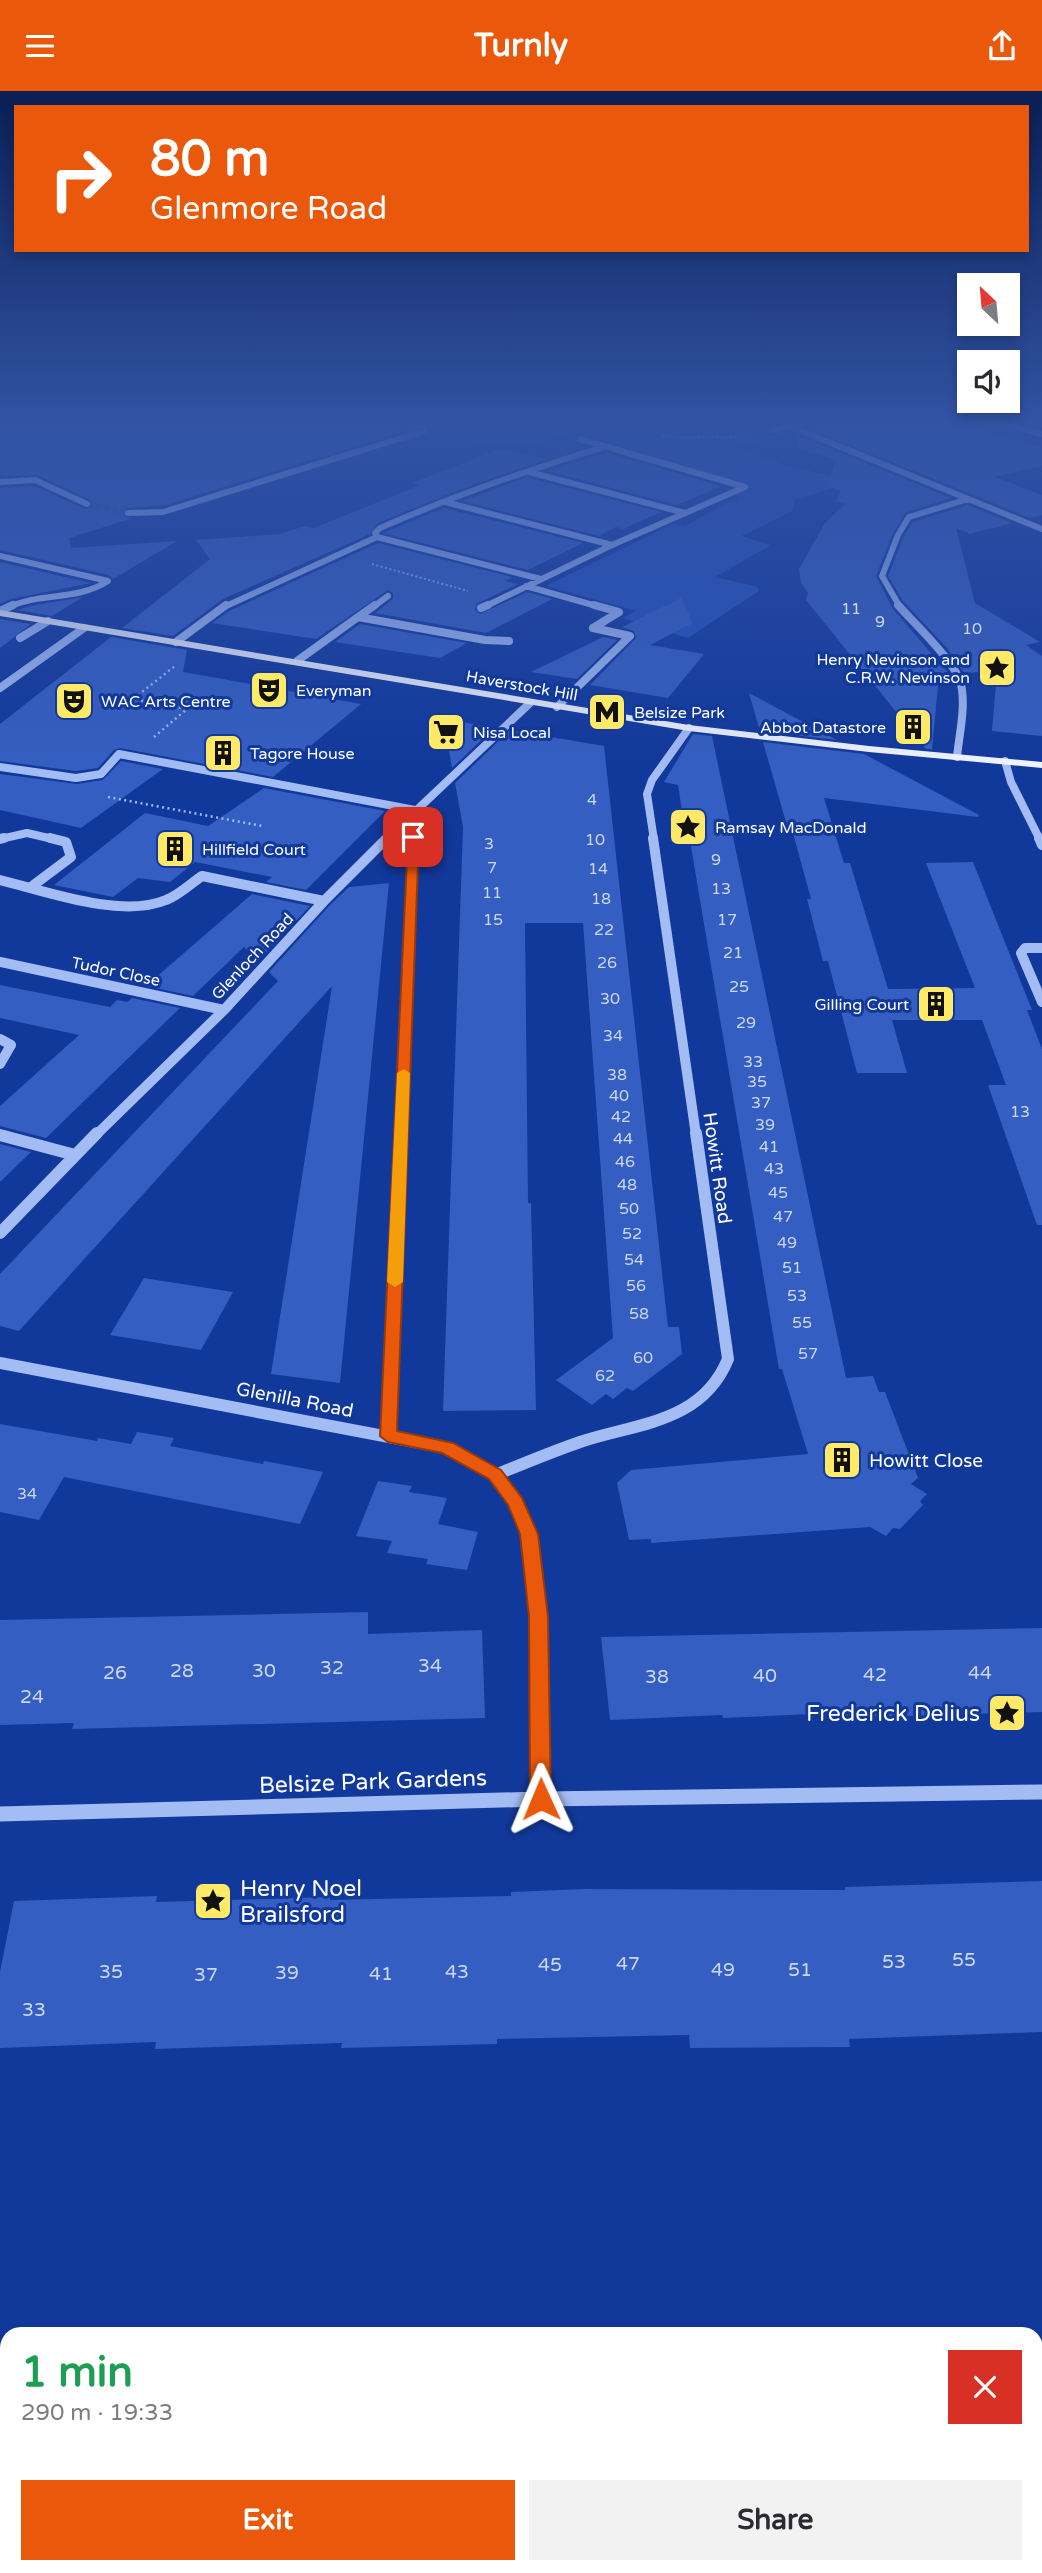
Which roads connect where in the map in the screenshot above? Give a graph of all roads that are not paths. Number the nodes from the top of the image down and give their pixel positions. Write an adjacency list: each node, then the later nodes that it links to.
1 (377, 537): 7 (street); 17 (street)
2 (580, 537): 5 (street)
3 (631, 537): 5 (street)
4 (897, 537): 23 (street)
5 (612, 545): 7 (street)
6 (0, 556): 11 (street)
7 (541, 579): 8 (street)
8 (526, 586): 10 (street); 21 (street)
9 (388, 596): 12 (street)
10 (481, 608)
11 (0, 612): 13 (main road, Haverstock Hill)
12 (358, 617): 16 (street); 18 (street)
13 (48, 621): 14 (main road, Haverstock Hill); 15 (street)
14 (84, 628): 17 (main road, Haverstock Hill); 19 (street)
15 (20, 638)
16 (509, 641)
17 (176, 642): 18 (main road, Haverstock Hill)
18 (297, 661): 20 (main road, Haverstock Hill)
19 (0, 688)
20 (530, 703): 21 (main road, Haverstock Hill); 27 (street, Glenloch Road)
21 (557, 708): 22 (main road, Haverstock Hill)
22 (689, 728): 23 (main road, Haverstock Hill); 44 (street, Howitt Road)
23 (957, 757): 24 (main road, Haverstock Hill)
24 (1005, 761): 25 (main road, Haverstock Hill); 29 (street)
25 (1042, 765)
26 (0, 767): 27 (street)
27 (415, 810): 32 (street, Glenloch Road); 43 (street)
28 (0, 839): 31 (street)
29 (1042, 845)
30 (0, 880): 31 (street)
31 (31, 887): 32 (street)
32 (324, 901): 36 (street, Glenloch Road)
33 (1042, 948): 35 (street)
34 (0, 962): 36 (street, Tudor Close)
35 (1042, 1002)
36 (225, 1010): 40 (street, Glenloch Road)
37 (0, 1039): 38 (street)
38 (0, 1064)
39 (0, 1135): 40 (street)
40 (75, 1155): 41 (street, Glenloch Road)
41 (0, 1233)
42 (0, 1363): 43 (street, Glenilla Road)
43 (388, 1436): 44 (street, Glenilla Road)
44 (495, 1475): 46 (street, Glenilla Road)
45 (1042, 1793): 46 (street, Belsize Park Gardens)
46 (541, 1799): 47 (street, Belsize Park Gardens)
47 (0, 1814)

